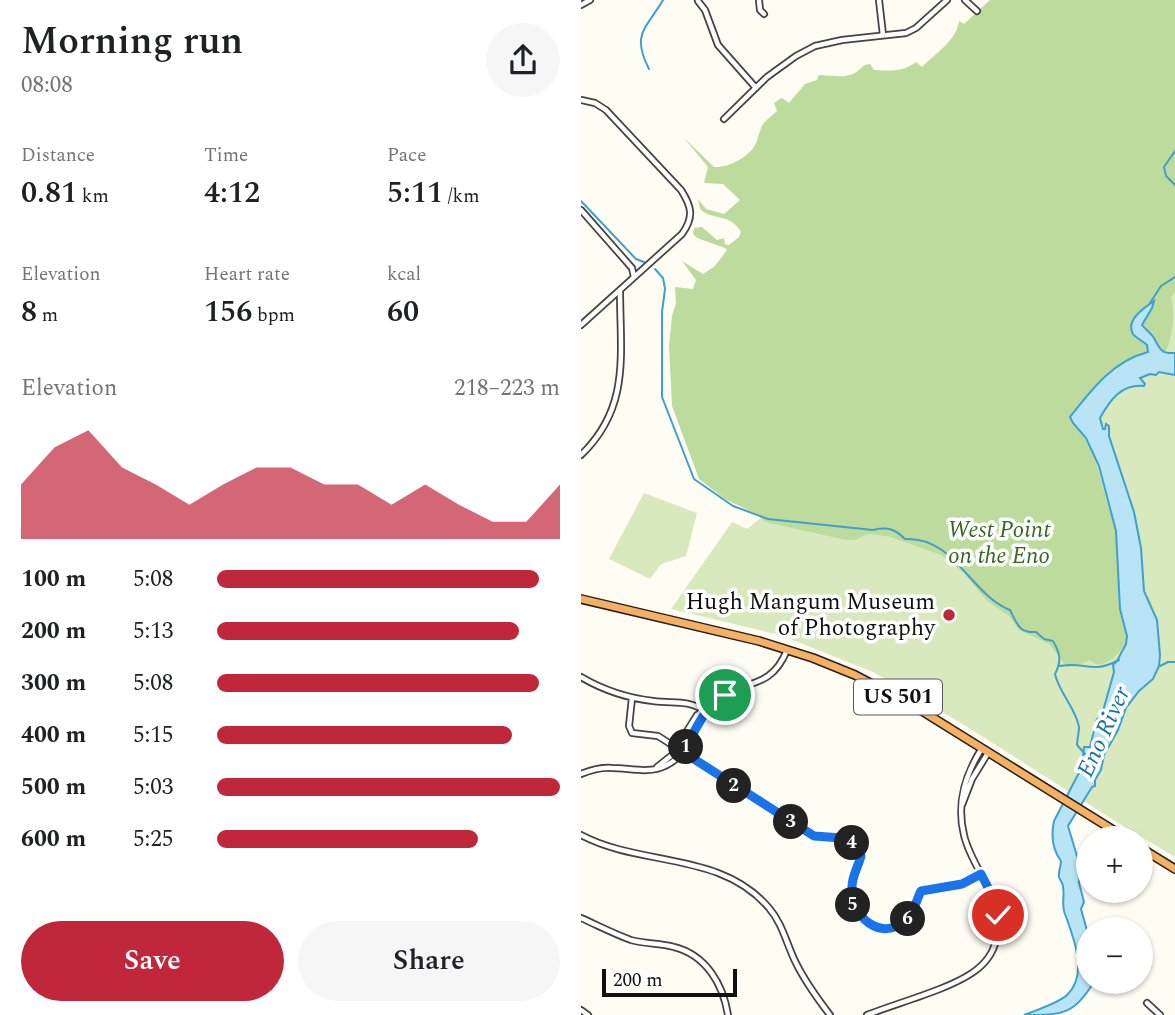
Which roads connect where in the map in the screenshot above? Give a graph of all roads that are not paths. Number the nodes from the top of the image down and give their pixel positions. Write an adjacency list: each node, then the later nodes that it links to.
1 (590, 0): 7 (street)
2 (759, 0): 9 (street)
3 (879, 0): 10 (street)
4 (947, 0): 10 (street)
5 (965, 0): 8 (street)
6 (698, 1): 11 (street)
7 (581, 5)
8 (977, 11)
9 (764, 14)
10 (883, 35): 11 (street)
11 (756, 88): 13 (street)
12 (581, 100): 15 (street)
13 (725, 119)
14 (581, 210): 15 (street)
15 (634, 277): 16 (street)
16 (620, 290): 17 (street); 18 (street)
17 (581, 325)
18 (581, 454)
19 (581, 599): 20 (highway, US 501)
20 (788, 649): 23 (street); 25 (highway, US 501)
21 (581, 677): 22 (street)
22 (632, 698): 23 (street); 24 (street)
23 (706, 711): 24 (street); 26 (street)
24 (677, 748): 26 (street); 27 (street)
25 (985, 750): 29 (highway, US 501); 33 (street)
26 (683, 752): 27 (street); 33 (street)
27 (656, 768): 28 (street)
28 (581, 774)
29 (1106, 826)
30 (581, 835): 39 (street)
31 (1153, 855): 32 (highway)
32 (1175, 869)
33 (981, 874): 40 (street)
34 (581, 918): 38 (street)
35 (1147, 1003): 41 (street)
36 (581, 1010): 37 (street)
37 (588, 1015)
38 (728, 1015)
39 (830, 1015)
40 (867, 1015)
41 (1160, 1015)

